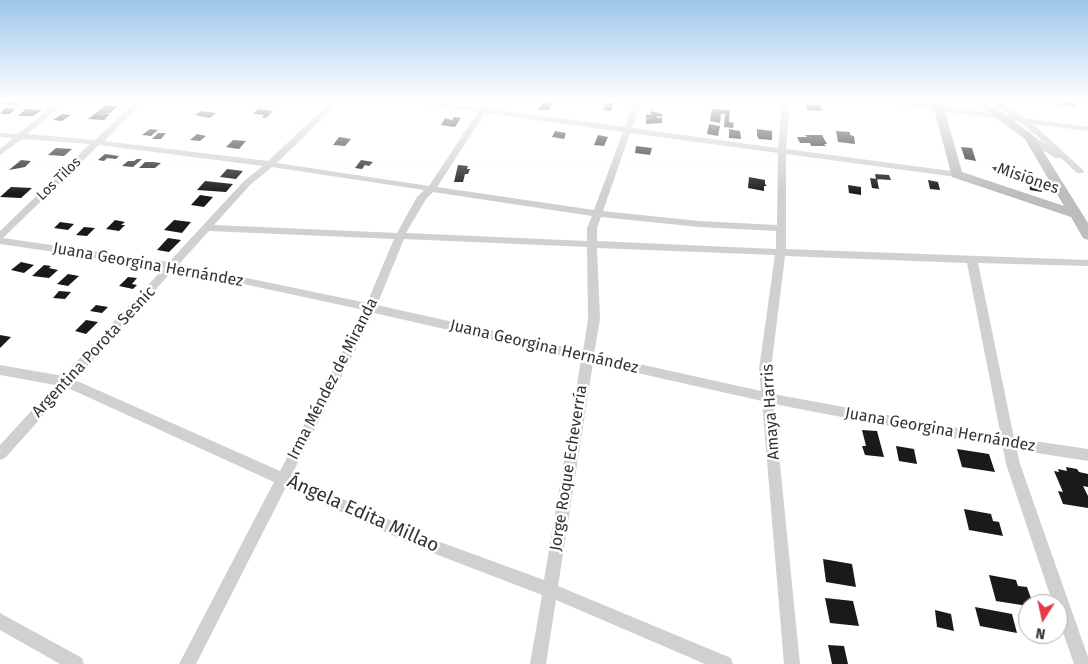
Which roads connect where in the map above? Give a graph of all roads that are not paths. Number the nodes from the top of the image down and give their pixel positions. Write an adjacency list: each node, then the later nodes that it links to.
1 (25, 132): 12 (street)
2 (107, 132): 14 (street, Los Tilos)
3 (304, 132): 17 (street, Argentina Porota Sesnic)
4 (468, 132): 21 (street, Irma Méndez de Miranda)
5 (626, 132): 22 (street, Jorge Roque Echeverría)
6 (642, 132): 15 (street)
7 (784, 132): 15 (street, Amaya Harris)
8 (945, 132): 19 (street)
9 (1022, 132): 13 (street)
10 (1039, 132): 18 (street)
11 (0, 135): 12 (street)
12 (20, 136): 14 (street); 16 (street)
13 (1029, 137): 18 (street); 23 (street)
14 (95, 143): 17 (street); 28 (street, Los Tilos)
15 (782, 151): 19 (street); 25 (street, Amaya Harris)
16 (0, 153)
17 (270, 164): 21 (street); 24 (street, Argentina Porota Sesnic)
18 (1080, 171): 20 (street)
19 (956, 174): 23 (street, Misiones)
20 (1088, 176)
21 (430, 189): 22 (street); 26 (street, Irma Méndez de Miranda)
22 (596, 215): 25 (street); 30 (street, Jorge Roque Echeverría)
23 (1082, 216): 27 (street)
24 (207, 228): 26 (street); 34 (street, Argentina Porota Sesnic)
25 (782, 228): 31 (street, Amaya Harris)
26 (400, 235): 30 (street); 35 (street, Irma Méndez de Miranda)
27 (1088, 235)
28 (0, 236)
29 (0, 241): 34 (street, Juana Georgina Hernández)
30 (592, 243): 31 (street); 36 (street, Jorge Roque Echeverría)
31 (781, 251): 32 (street); 39 (street, Amaya Harris)
32 (972, 260): 33 (street); 40 (street)
33 (1088, 264)
34 (174, 266): 35 (street, Juana Georgina Hernández); 38 (street, Argentina Porota Sesnic)
35 (370, 308): 36 (street, Juana Georgina Hernández); 43 (street, Irma Méndez de Miranda)
36 (587, 357): 39 (street, Juana Georgina Hernández); 44 (street, Jorge Roque Echeverría)
37 (0, 370): 38 (street, Ángela Edita Millao)
38 (67, 382): 41 (street, Argentina Porota Sesnic); 43 (street, Ángela Edita Millao)
39 (769, 398): 40 (street, Juana Georgina Hernández); 50 (street, Amaya Harris)
40 (1008, 443): 42 (street, Juana Georgina Hernández); 51 (street)
41 (0, 454)
42 (1088, 455)
43 (282, 478): 44 (street, Ángela Edita Millao); 47 (street, Irma Méndez de Miranda)
44 (550, 590): 48 (street, Jorge Roque Echeverría); 49 (street, Ángela Edita Millao)
45 (0, 621): 46 (street)
46 (76, 664)
47 (187, 664)
48 (538, 664)
49 (725, 664)
50 (792, 664)
51 (1082, 664)

